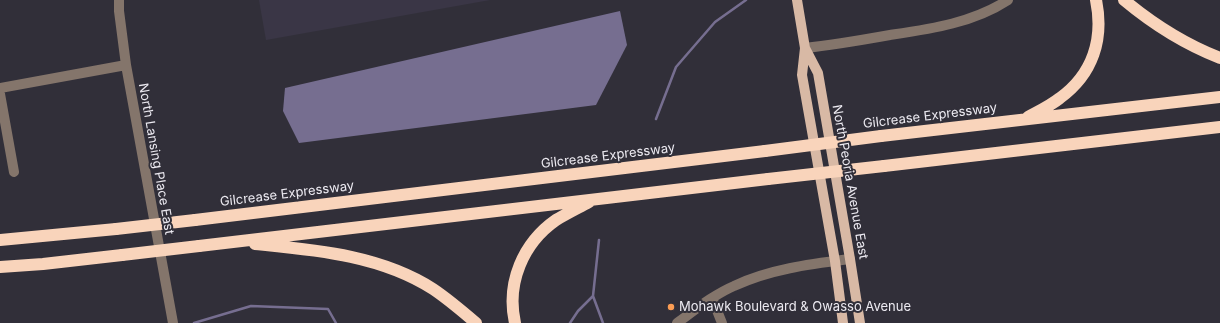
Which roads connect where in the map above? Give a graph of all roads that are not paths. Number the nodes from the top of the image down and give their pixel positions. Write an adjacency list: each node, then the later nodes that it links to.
1 (119, 0): 8 (street, North Lansing Place East)
2 (797, 0): 6 (main road, North Peoria Avenue East)
3 (1008, 0): 6 (street)
4 (1096, 0): 12 (highway)
5 (1124, 0): 7 (highway)
6 (805, 48): 18 (main road, North Peoria Avenue East); 19 (main road, North Peoria Avenue East)
7 (1220, 58)
8 (126, 65): 9 (street); 22 (street, North Lansing Place East)
9 (0, 88)
10 (0, 94): 14 (street)
11 (1220, 97): 12 (highway, Gilcrease Expressway)
12 (1024, 120): 16 (highway, Gilcrease Expressway, bridge)
13 (1220, 127): 15 (highway, bridge)
14 (14, 172)
15 (593, 200): 17 (highway); 24 (highway)
16 (0, 240)
17 (231, 242): 20 (highway, bridge); 23 (highway)
18 (850, 259): 19 (street); 28 (main road, North Peoria Avenue East)
19 (835, 261): 21 (street); 27 (main road, North Peoria Avenue East)
20 (0, 267)
21 (712, 298): 25 (street); 26 (street)
22 (173, 323)
23 (476, 323)
24 (515, 323)
25 (677, 323)
26 (722, 323)
27 (843, 323)
28 (860, 323)

